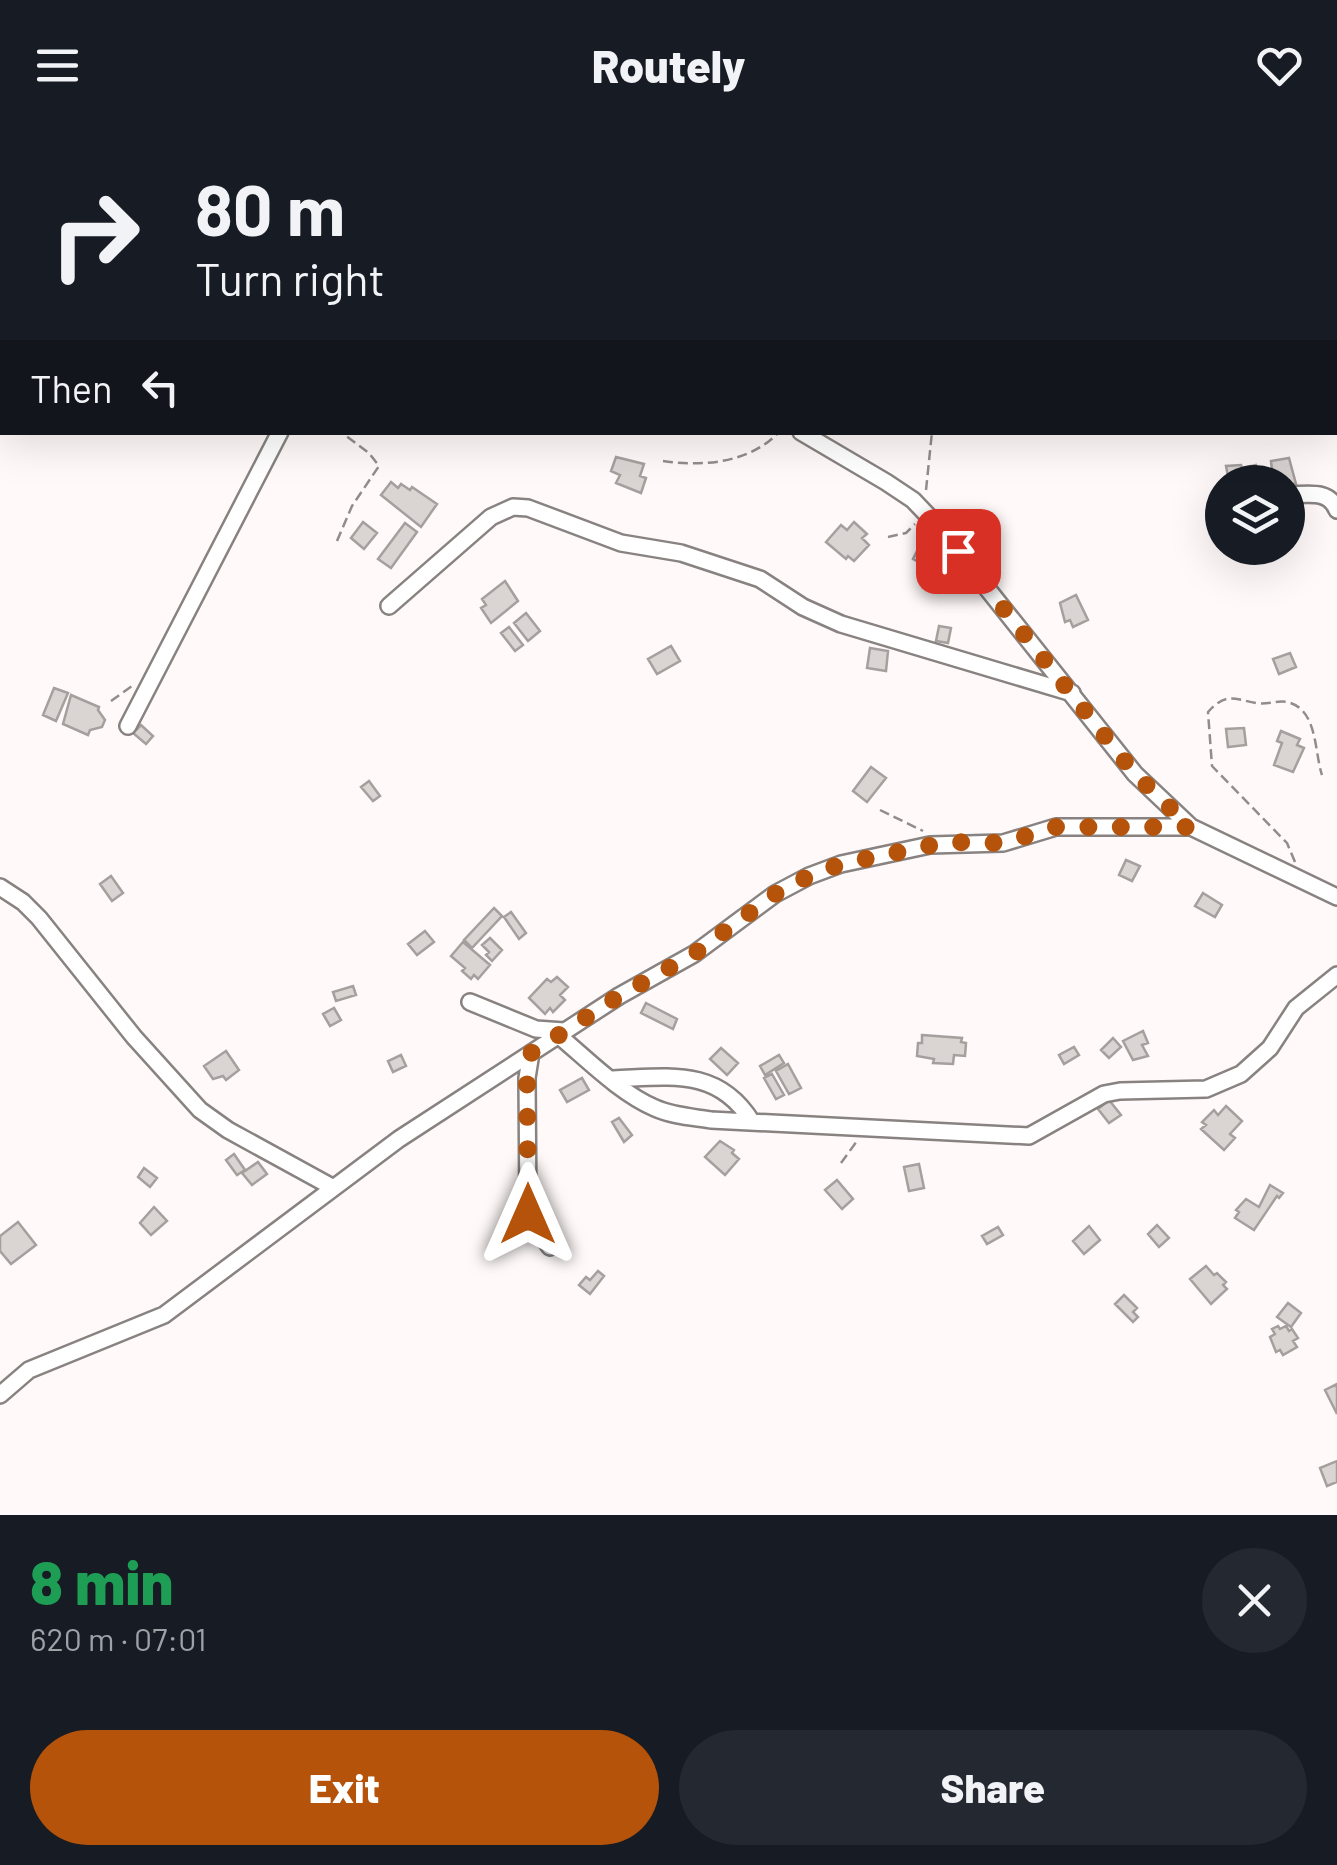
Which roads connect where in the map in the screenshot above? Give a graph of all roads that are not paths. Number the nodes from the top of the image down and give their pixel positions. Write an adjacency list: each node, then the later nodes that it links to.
1 (278, 435): 7 (street)
2 (805, 435): 6 (street)
3 (1305, 495): 4 (street)
4 (1337, 510)
5 (390, 606): 6 (street)
6 (1072, 693): 8 (street)
7 (128, 726)
8 (1190, 827): 10 (street); 13 (street)
9 (0, 887): 17 (street)
10 (1337, 897)
11 (1337, 975): 16 (street)
12 (470, 1002): 13 (street)
13 (561, 1033): 14 (street); 15 (street)
14 (531, 1053): 17 (street); 18 (street)
15 (613, 1079): 16 (street); 16 (street)
16 (752, 1122)
17 (332, 1188): 19 (street)
18 (550, 1247)
19 (0, 1395)

